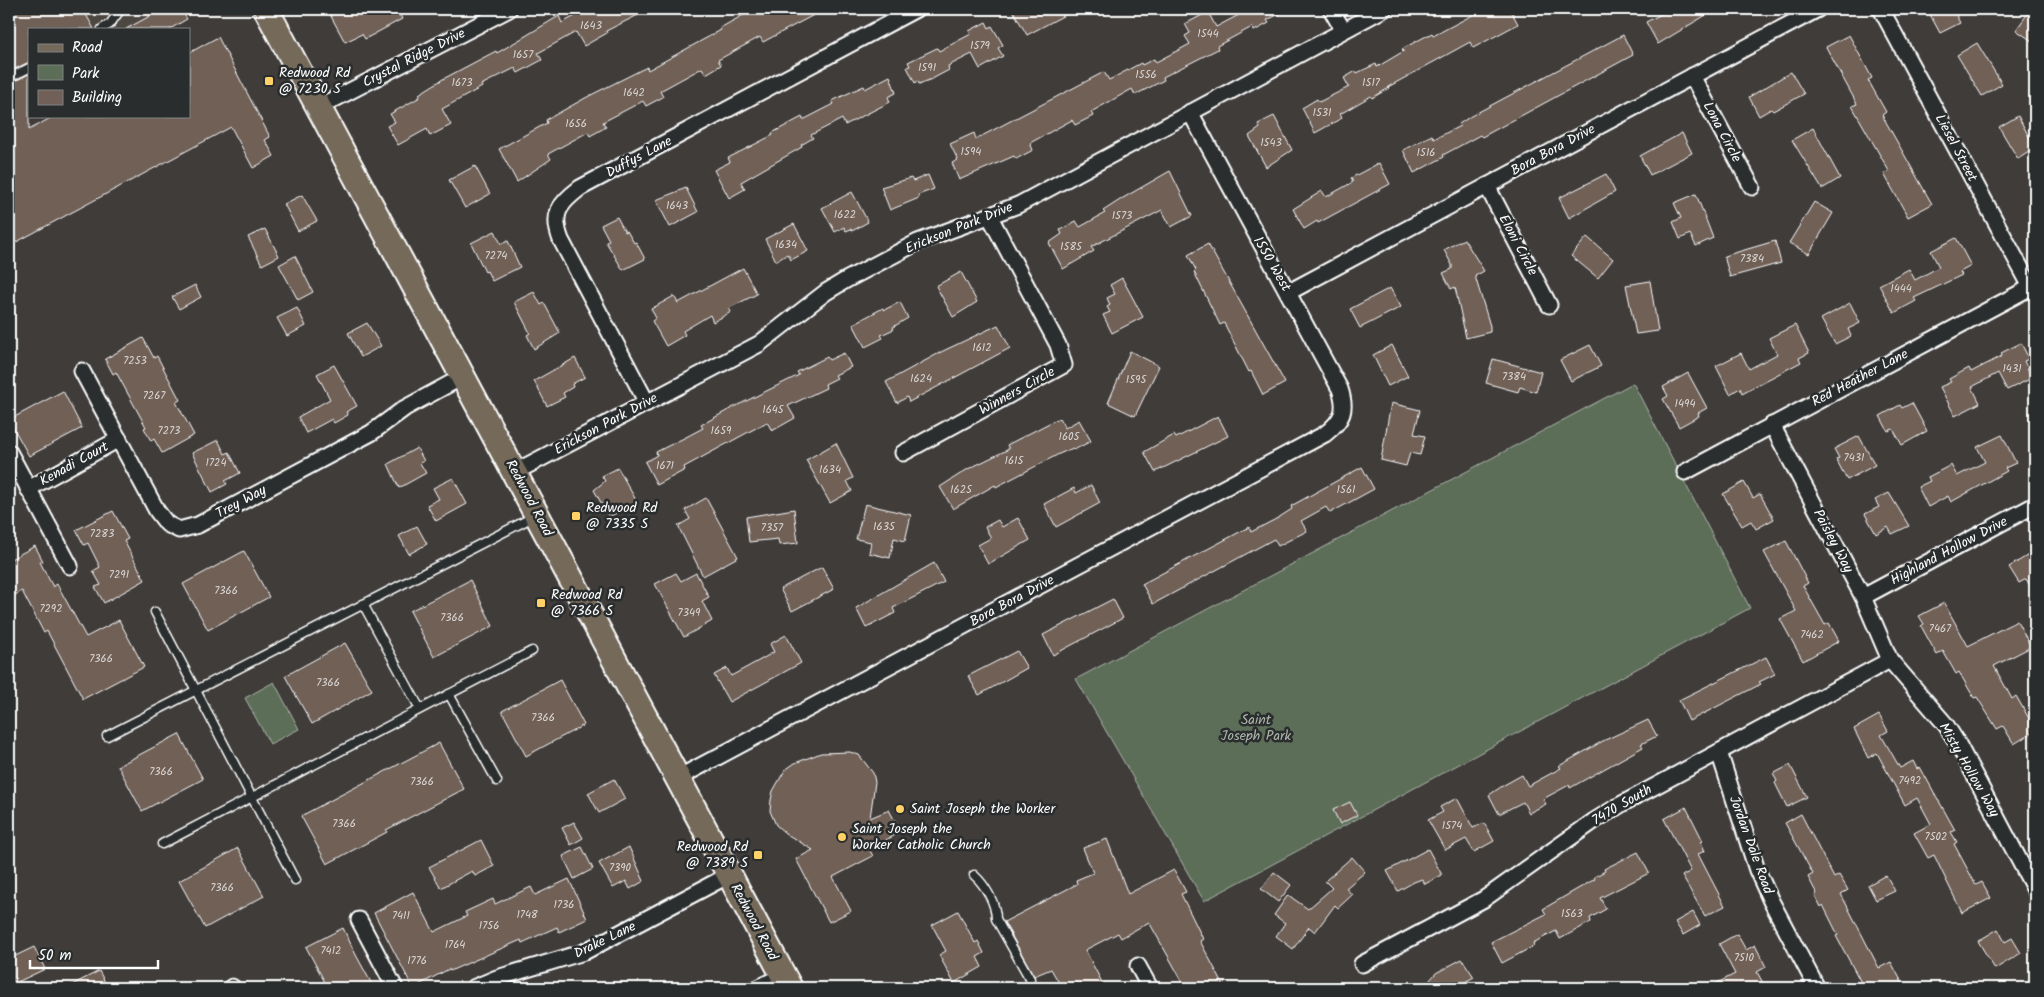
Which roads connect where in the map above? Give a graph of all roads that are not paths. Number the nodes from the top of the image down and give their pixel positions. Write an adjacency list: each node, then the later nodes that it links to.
1 (121, 9): 9 (lane)
2 (266, 9): 14 (main road, Redwood Road)
3 (509, 9): 14 (street, Crystal Ridge Drive)
4 (916, 9): 24 (street, Duffys Lane)
5 (1331, 9): 10 (street)
6 (1384, 9): 10 (street, Erickson Park Drive)
7 (1818, 9): 12 (street, Bora Bora Drive)
8 (1882, 9): 19 (street, Liesel Street)
9 (104, 28)
10 (1343, 30): 15 (street, Erickson Park Drive)
11 (28, 68): 13 (lane)
12 (1692, 76): 16 (street, Bora Bora Drive); 17 (street, Lona Circle)
13 (9, 78)
14 (319, 107): 23 (main road, Redwood Road)
15 (1190, 112): 18 (street, Erickson Park Drive); 20 (street, 1550 West)
16 (1487, 186): 20 (street, Bora Bora Drive); 21 (street, Eloni Circle)
17 (1752, 187)
18 (990, 217): 24 (street, Erickson Park Drive); 29 (street, Winners Circle)
19 (2033, 286): 26 (street, Red Heather Lane)
20 (1289, 292): 25 (street, 1550 West)
21 (1549, 305)
22 (82, 371): 27 (street, Trey Way)
23 (464, 376): 27 (street, Trey Way); 30 (main road, Redwood Road)
24 (647, 403): 30 (street, Erickson Park Drive)
25 (1341, 417): 46 (street, Bora Bora Drive)
26 (1772, 425): 31 (street, Red Heather Lane); 36 (street, Paisley Way)
27 (119, 439): 32 (street, Kenadi Court)
28 (9, 452): 32 (street, Kenadi Court)
29 (903, 453)
30 (515, 472): 34 (main road, Redwood Road)
31 (1685, 472)
32 (28, 489): 35 (street, Kenadi Court)
33 (2035, 505): 36 (street, Highland Hollow Drive)
34 (537, 514): 37 (lane); 46 (main road, Redwood Road)
35 (70, 566)
36 (1863, 597): 40 (street, Paisley Way)
37 (363, 604): 41 (lane); 43 (lane)
38 (155, 612): 41 (lane)
39 (532, 651): 42 (lane)
40 (1890, 660): 45 (street, 7470 South); 53 (street, Misty Hollow Way)
41 (195, 691): 44 (lane); 48 (lane)
42 (449, 694): 43 (lane); 47 (lane)
43 (420, 709): 48 (lane)
44 (107, 736)
45 (1719, 752): 55 (street, 7470 South); 63 (street, Jordan Dale Road)
46 (678, 778): 51 (main road, Redwood Road)
47 (497, 781)
48 (251, 797): 49 (lane); 52 (lane)
49 (162, 844)
50 (974, 875): 58 (lane)
51 (730, 876): 57 (main road, Redwood Road); 60 (street, Drake Lane)
52 (295, 880)
53 (2035, 890)
54 (358, 920): 59 (street)
55 (1362, 964)
56 (1138, 966): 62 (street)
57 (785, 980): 61 (lane)
58 (1030, 980)
59 (395, 988)
60 (473, 988)
61 (749, 988)
62 (1150, 988)
63 (1817, 988)

